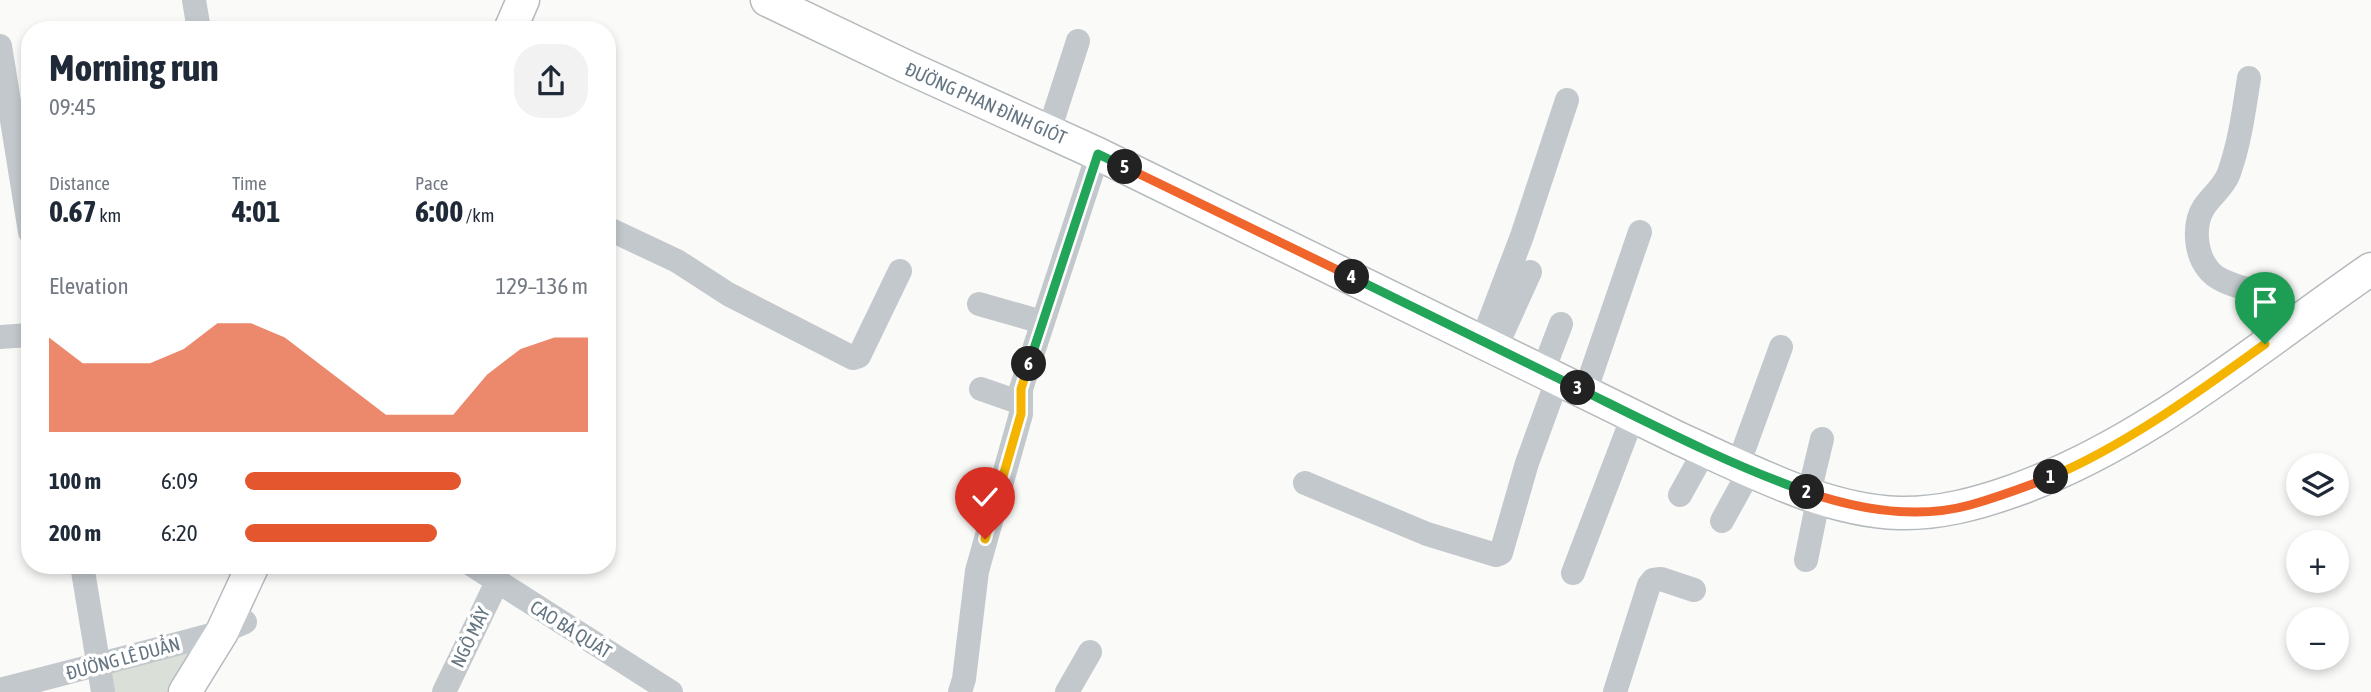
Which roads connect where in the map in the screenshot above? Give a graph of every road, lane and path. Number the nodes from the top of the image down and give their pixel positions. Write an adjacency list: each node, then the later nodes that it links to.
1 (194, 0): 5 (street)
2 (506, 0): 6 (main road)
3 (523, 0): 7 (main road)
4 (767, 0): 12 (main road, ĐƯỜNG PHAN ĐÌNH GIÓT)
5 (198, 21)
6 (497, 21)
7 (514, 21)
8 (1078, 41): 12 (street)
9 (0, 46): 14 (street)
10 (2249, 78): 26 (street)
11 (1567, 100): 25 (street)
12 (1049, 131): 13 (main road, ĐƯỜNG PHAN ĐÌNH GIÓT)
13 (1098, 154): 21 (street); 25 (main road, ĐƯỜNG PHAN ĐÌNH GIÓT)
14 (21, 176)
15 (616, 232): 18 (street)
16 (1640, 232): 30 (street)
17 (2371, 269): 26 (main road, ĐƯỜNG PHAN ĐÌNH GIÓT)
18 (900, 271)
19 (1530, 272): 25 (street)
20 (979, 304): 21 (street)
21 (1042, 322): 31 (street)
22 (1561, 324): 28 (street)
23 (21, 336): 24 (street)
24 (0, 337)
25 (1489, 344): 28 (main road, ĐƯỜNG PHAN ĐÌNH GIÓT)
26 (2265, 344): 37 (main road, ĐƯỜNG PHAN ĐÌNH GIÓT)
27 (1781, 347): 35 (street)
28 (1550, 374): 30 (main road, ĐƯỜNG PHAN ĐÌNH GIÓT); 36 (street)
29 (981, 389): 31 (street)
30 (1585, 392): 32 (main road, ĐƯỜNG PHAN ĐÌNH GIÓT)
31 (1021, 403): 57 (street)
32 (1633, 416): 34 (main road, ĐƯỜNG PHAN ĐÌNH GIÓT); 41 (street)
33 (1822, 439): 37 (street)
34 (1705, 450): 35 (main road, ĐƯỜNG PHAN ĐÌNH GIÓT); 38 (street)
35 (1744, 467): 37 (main road, ĐƯỜNG PHAN ĐÌNH GIÓT); 39 (street)
36 (1305, 483)
37 (1814, 494): 40 (street)
38 (1680, 495)
39 (1721, 522)
40 (1805, 560)
41 (1573, 573)
42 (83, 574): 50 (street)
43 (250, 574): 48 (main road)
44 (266, 574): 48 (main road)
45 (483, 574): 55 (street, NGÔ MÂY)
46 (489, 574): 56 (street, CAO BÁ QUÁT)
47 (1694, 590): 59 (street)
48 (233, 627): 50 (street, ĐƯỜNG LÊ DUẨN); 53 (main road); 54 (main road)
49 (1090, 652): 58 (street)
50 (98, 665): 51 (street, ĐƯỜNG LÊ DUẨN); 52 (street)
51 (0, 690)
52 (103, 692)
53 (185, 692)
54 (205, 692)
55 (444, 692)
56 (671, 692)
57 (960, 692)
58 (1067, 692)
59 (1615, 692)

